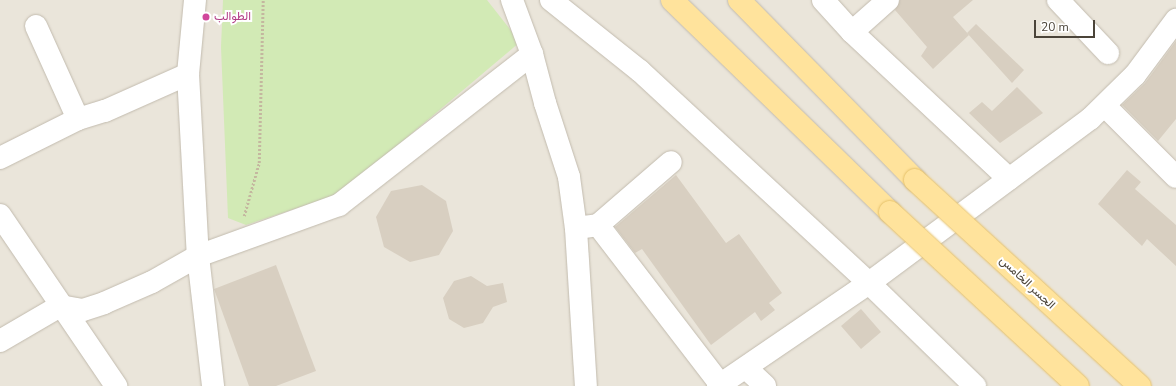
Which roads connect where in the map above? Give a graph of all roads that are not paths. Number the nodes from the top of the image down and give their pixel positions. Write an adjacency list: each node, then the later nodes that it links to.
1 (195, 0): 14 (street)
2 (512, 0): 13 (street)
3 (551, 0): 25 (street)
4 (672, 0): 35 (main road, bridge)
5 (739, 0): 36 (main road, الجسر الخامس, bridge)
6 (823, 0): 11 (street)
7 (888, 0): 11 (street)
8 (1058, 0): 12 (street)
9 (1176, 20): 15 (street)
10 (36, 26): 16 (street)
11 (852, 32): 20 (street)
12 (1108, 53)
13 (532, 54): 23 (street); 24 (street)
14 (188, 74): 16 (street); 24 (street)
15 (1105, 106): 19 (street); 20 (street)
16 (78, 120): 17 (street)
17 (0, 158)
18 (671, 162): 22 (street)
19 (1176, 178)
20 (1009, 179): 25 (street)
21 (0, 215): 26 (street)
22 (598, 225): 23 (street); 29 (street)
23 (576, 229): 32 (street)
24 (198, 256): 26 (street); 31 (street)
25 (869, 283): 28 (street); 34 (street)
26 (60, 306): 27 (street); 30 (street)
27 (0, 341)
28 (746, 368): 29 (street); 33 (street)
29 (719, 385)
30 (116, 386)
31 (213, 386)
32 (586, 386)
33 (765, 386)
34 (975, 386)
35 (1078, 386)
36 (1140, 386)

